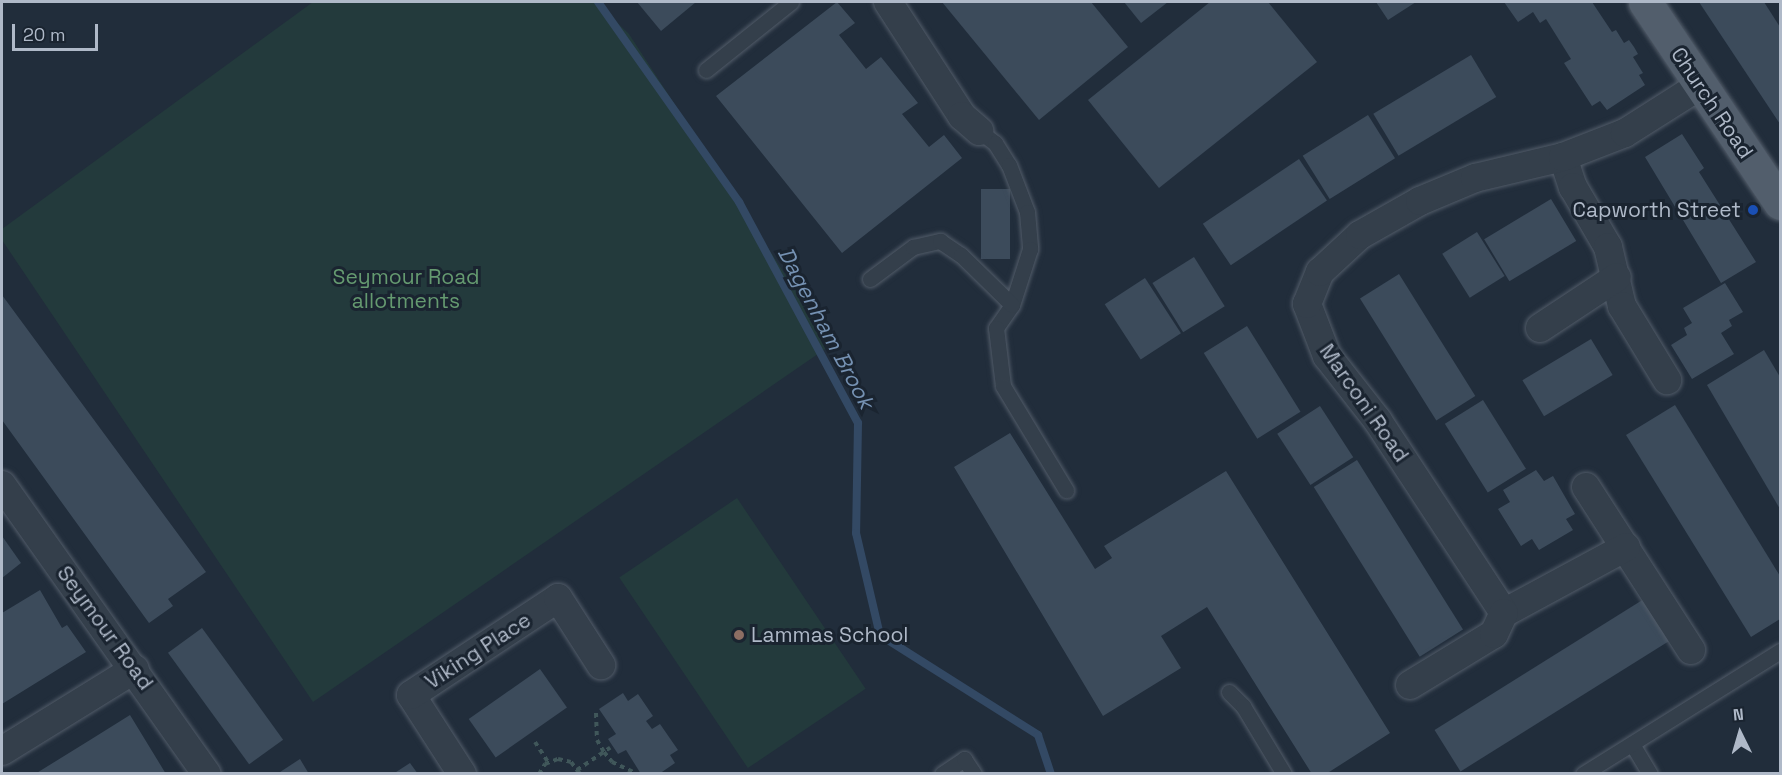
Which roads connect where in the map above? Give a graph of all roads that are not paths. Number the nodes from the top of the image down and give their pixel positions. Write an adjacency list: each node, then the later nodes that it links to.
1 (791, 2): 4 (lane)
2 (888, 2): 6 (street)
3 (1645, 2): 5 (main road, Church Road)
4 (706, 70)
5 (1699, 86): 7 (street, Marconi Road); 8 (main road, Church Road)
6 (979, 131): 11 (lane)
7 (1563, 157): 9 (street); 18 (street, Marconi Road)
8 (1780, 203)
9 (1617, 277): 12 (street); 13 (street)
10 (870, 279): 11 (lane)
11 (1011, 305): 16 (lane)
12 (1540, 327)
13 (1667, 380)
14 (2, 485): 22 (street, Seymour Road)
15 (1586, 487): 17 (street)
16 (1066, 490)
17 (1626, 547): 18 (street); 19 (street)
18 (1504, 613): 23 (street)
19 (1691, 650)
20 (1780, 651): 25 (lane)
21 (601, 665): 28 (street, Viking Place)
22 (135, 669): 26 (street); 27 (street, Seymour Road)
23 (1410, 685)
24 (1229, 692): 31 (lane)
25 (1632, 744): 32 (lane); 33 (lane)
26 (2, 751)
27 (207, 774)
28 (462, 774)
29 (942, 774): 30 (lane)
30 (974, 774)
31 (1284, 774)
32 (1583, 774)
33 (1650, 774)

